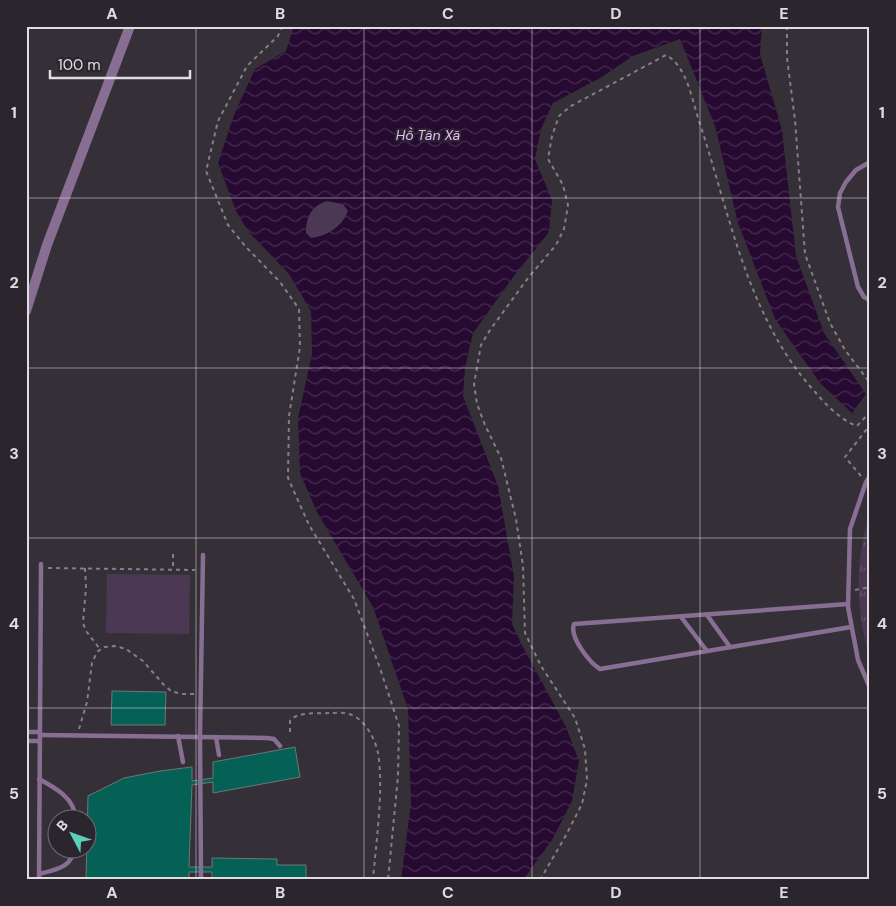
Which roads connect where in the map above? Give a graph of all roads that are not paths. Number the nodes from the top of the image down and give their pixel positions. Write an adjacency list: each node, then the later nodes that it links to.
1 (130, 26): 4 (street)
2 (870, 162): 3 (lane)
3 (870, 300)
4 (26, 311)
5 (870, 476): 8 (lane)
6 (203, 555): 18 (lane)
7 (41, 564): 16 (lane)
8 (848, 604): 9 (lane); 11 (lane)
9 (707, 615): 10 (lane); 12 (lane)
10 (681, 617): 13 (lane); 13 (lane)
11 (852, 627): 12 (lane); 14 (lane)
12 (730, 647): 13 (lane)
13 (707, 651)
14 (870, 688)
15 (26, 732): 16 (lane)
16 (40, 734): 17 (lane); 21 (lane)
17 (178, 736): 18 (lane); 24 (lane)
18 (200, 736): 19 (lane); 30 (lane)
19 (216, 737): 22 (lane); 23 (lane)
20 (26, 741): 21 (lane)
21 (40, 741): 25 (lane)
22 (280, 746)
23 (219, 755)
24 (183, 762)
25 (39, 779): 26 (lane); 28 (lane)
26 (73, 808)
27 (73, 858): 28 (lane)
28 (39, 874): 29 (lane)
29 (38, 880)
30 (201, 880)

